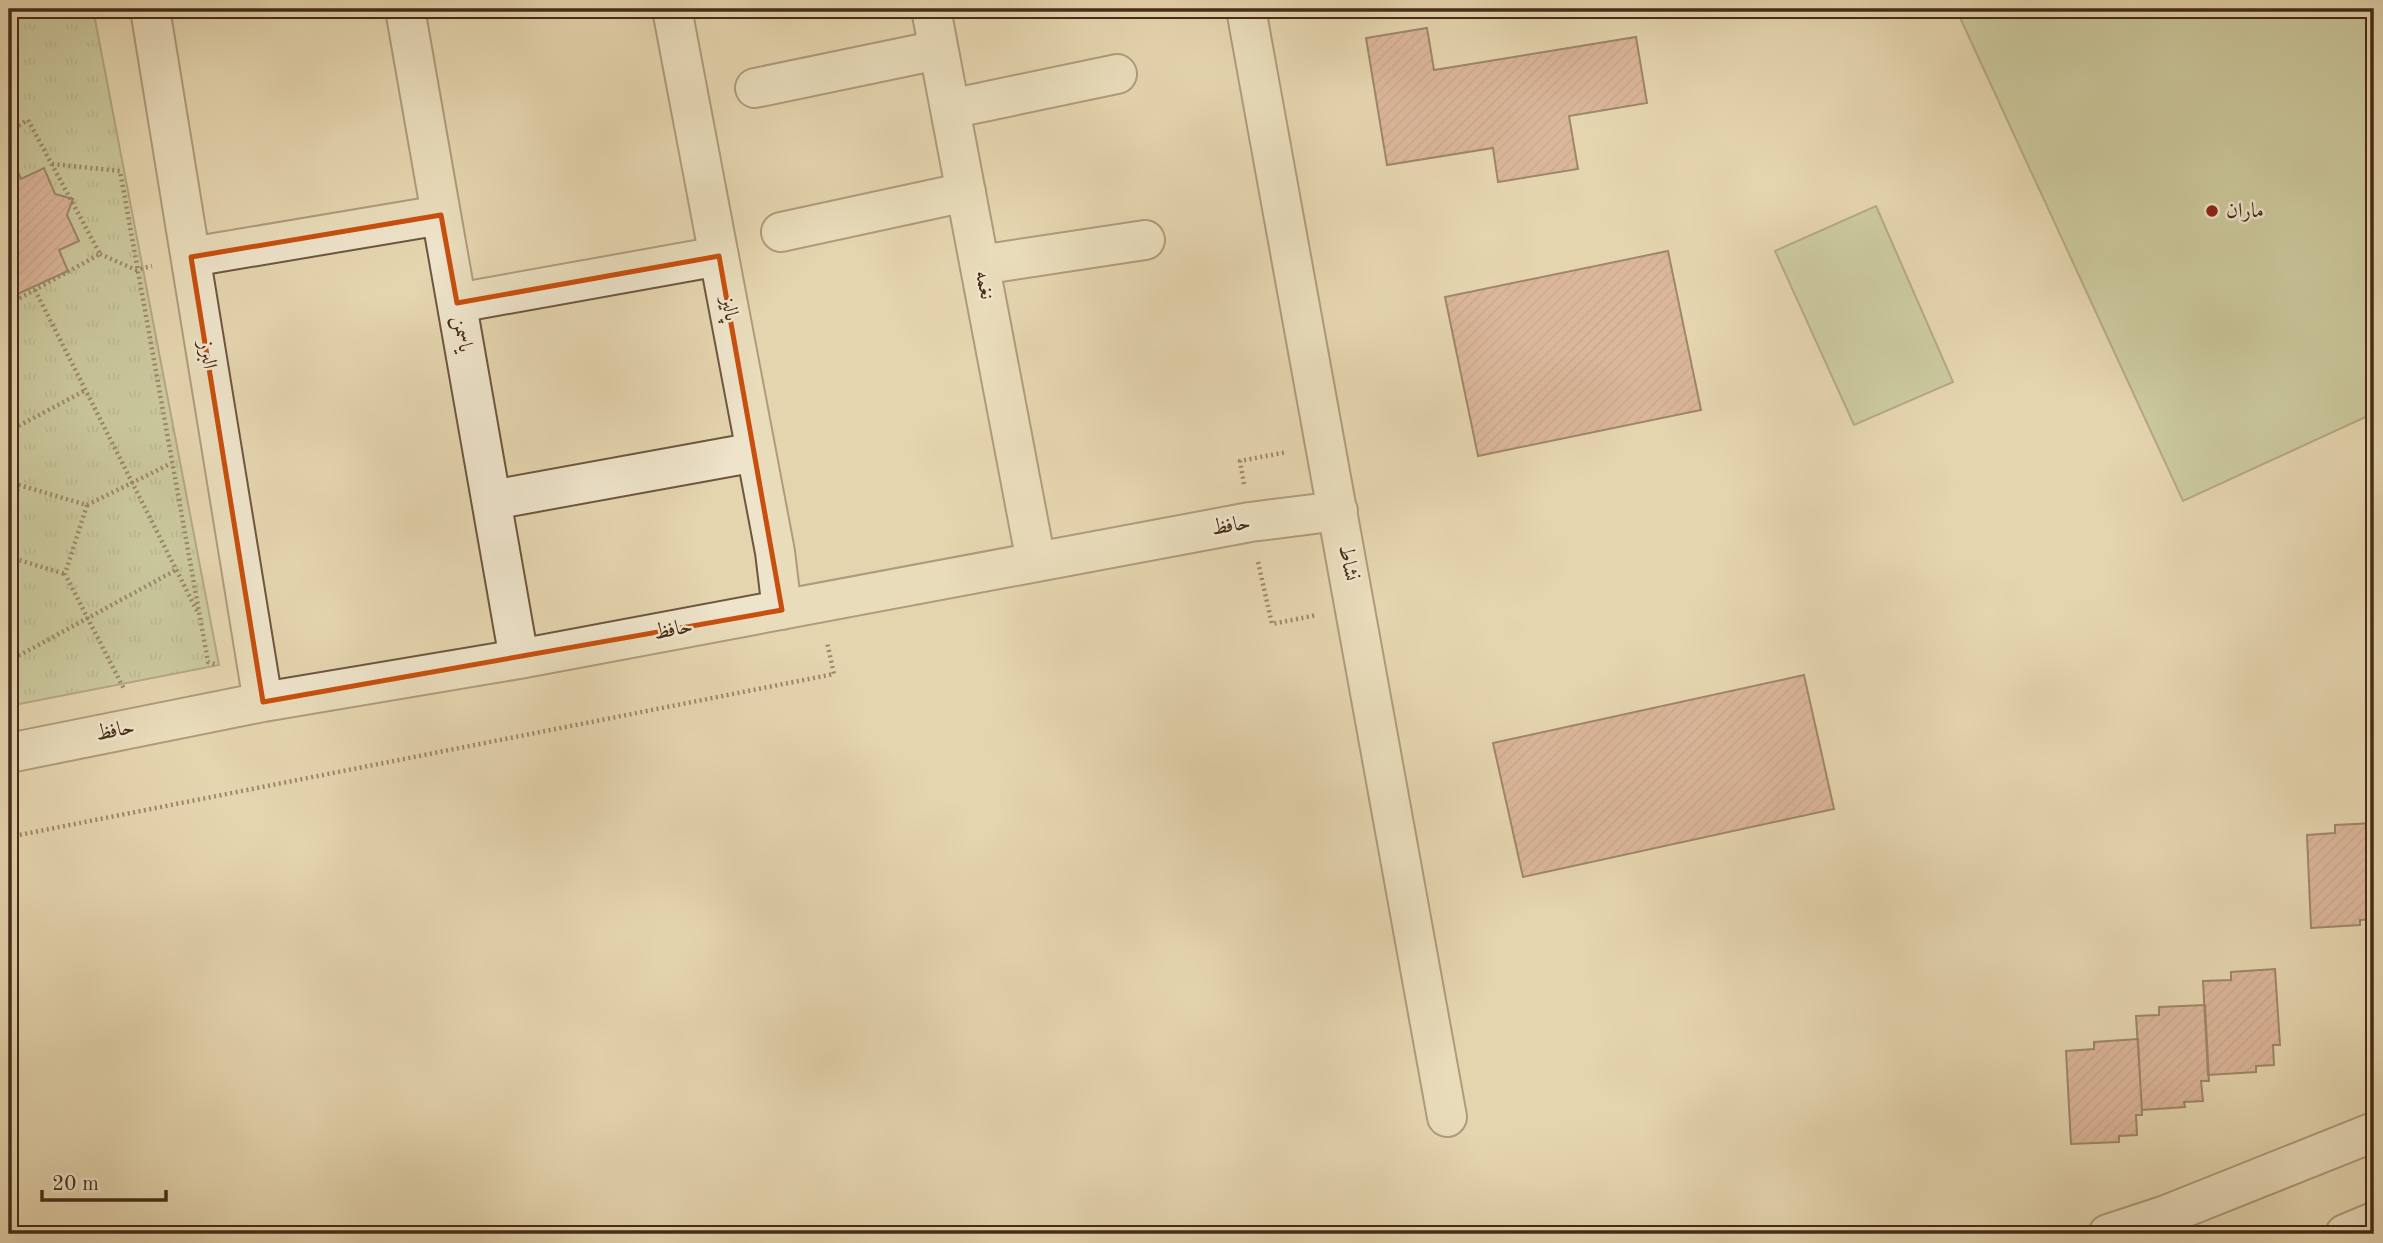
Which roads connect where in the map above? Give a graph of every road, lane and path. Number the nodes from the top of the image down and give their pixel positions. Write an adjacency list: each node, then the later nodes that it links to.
1 (150, 9): 18 (street, البرز)
2 (405, 9): 13 (street, یاسمن)
3 (672, 9): 17 (street, پالیز)
4 (931, 9): 6 (street, نغمه)
5 (1246, 9): 33 (street, نشاط)
6 (939, 50): 8 (street); 9 (street, نغمه)
7 (1117, 74): 9 (street)
8 (755, 88)
9 (950, 109): 12 (street, نغمه)
10 (9, 131): 11 (path)
11 (52, 164): 16 (path); 20 (path)
12 (966, 192): 14 (street); 19 (street, نغمه)
13 (441, 215): 18 (street); 22 (street, یاسمن)
14 (780, 232)
15 (1144, 240): 19 (street)
16 (100, 254): 20 (path); 21 (path)
17 (719, 256): 22 (street); 26 (street, پالیز)
18 (191, 257): 20 (path); 45 (street, البرز)
19 (980, 265): 36 (street, نغمه)
20 (136, 270): 27 (path)
21 (35, 290): 23 (path); 24 (path)
22 (457, 303): 31 (street, یاسمن)
23 (9, 304)
24 (86, 390): 25 (path); 29 (path)
25 (9, 431)
26 (756, 452): 31 (street); 40 (street, پالیز)
27 (170, 464): 29 (path); 41 (path)
28 (9, 465): 30 (path)
29 (131, 482): 32 (path); 37 (path)
30 (19, 485): 32 (path); 34 (path)
31 (492, 500): 43 (street, یاسمن)
32 (87, 505): 38 (path)
33 (1338, 511): 36 (street, حافظ); 49 (street, نشاط)
34 (9, 517)
35 (9, 557): 38 (path)
36 (1036, 562): 39 (street, حافظ)
37 (176, 570): 41 (path); 42 (path)
38 (65, 574): 42 (path)
39 (819, 602): 40 (street, حافظ); 48 (path)
40 (782, 610): 43 (street, حافظ)
41 (200, 617): 45 (path)
42 (88, 618): 44 (path); 46 (path)
43 (519, 659): 45 (street, حافظ)
44 (9, 661)
45 (261, 690): 47 (street, حافظ)
46 (112, 691)
47 (9, 753)
48 (9, 837)
49 (1447, 1117)
50 (2374, 1132): 52 (street)
51 (2374, 1222): 54 (street)
52 (2169, 1225): 53 (street)
53 (2108, 1234)
54 (2345, 1234)

